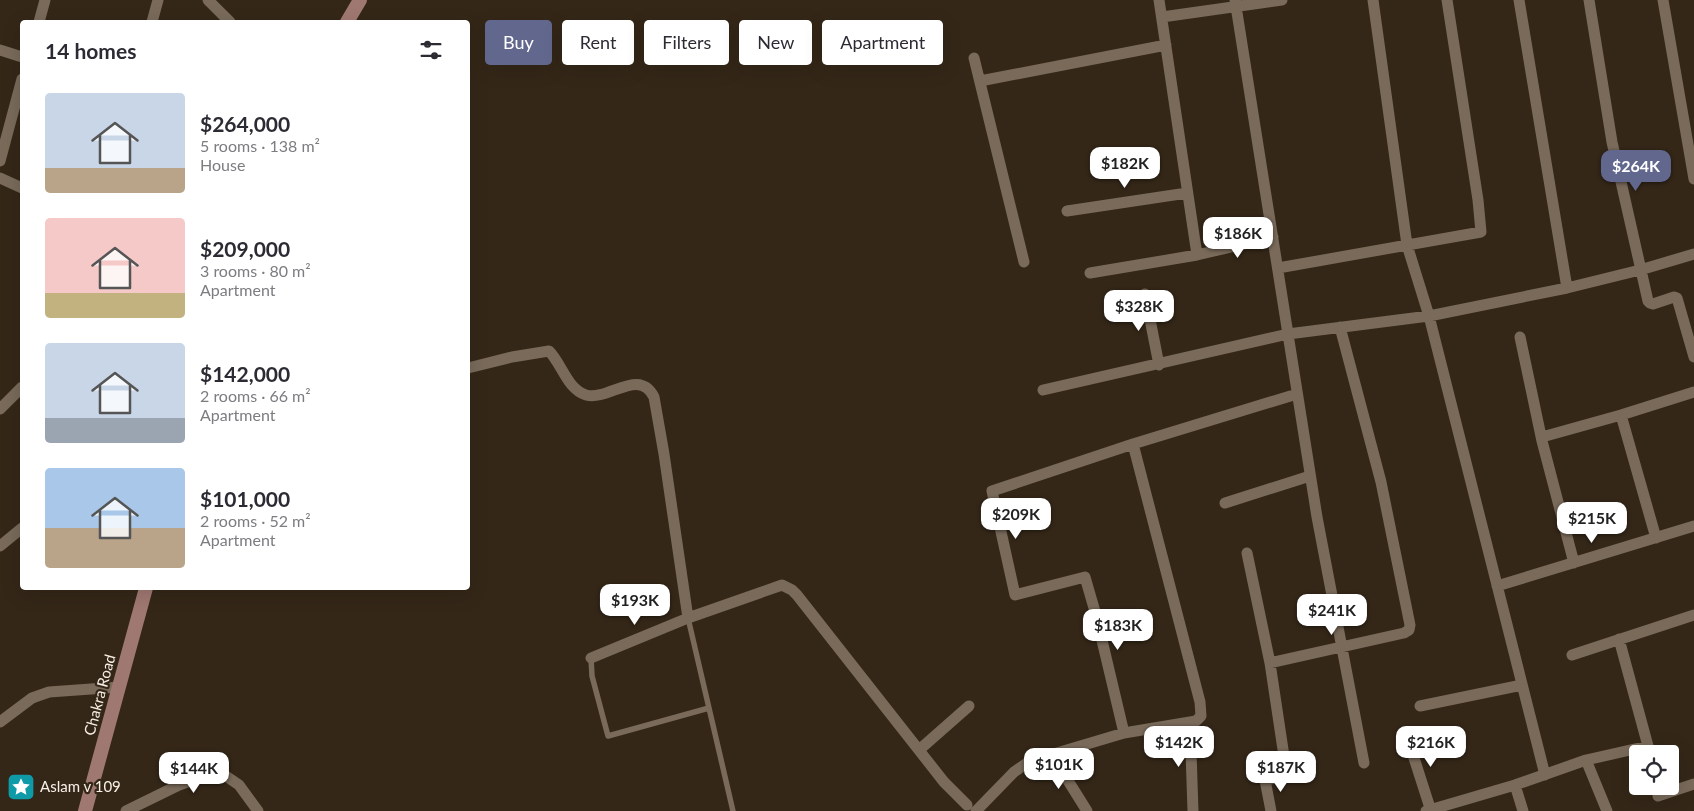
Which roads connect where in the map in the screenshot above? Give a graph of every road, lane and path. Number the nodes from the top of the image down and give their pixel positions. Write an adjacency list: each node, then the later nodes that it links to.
1 (45, 0): 14 (street)
2 (158, 0): 15 (street)
3 (208, 0): 16 (street)
4 (360, 0): 17 (main road)
5 (1159, 0): 13 (street)
6 (1282, 0): 12 (street)
7 (1373, 0): 31 (street)
8 (1447, 0): 31 (street)
9 (1519, 0): 38 (street)
10 (1589, 0): 36 (street)
11 (1663, 0): 26 (street)
12 (1235, 3): 13 (street); 30 (street)
13 (1162, 18): 18 (street)
14 (40, 20)
15 (153, 20)
16 (228, 20)
17 (348, 20)
18 (1166, 46): 22 (street); 28 (street)
19 (0, 50): 20 (street)
20 (20, 56)
21 (974, 58): 22 (street)
22 (980, 80): 34 (street)
23 (20, 86): 24 (street)
24 (0, 161)
25 (0, 178): 27 (street)
26 (1694, 179)
27 (20, 187)
28 (1187, 193): 29 (street); 33 (street)
29 (1067, 211)
30 (1273, 237): 33 (street); 35 (street)
31 (1407, 245): 35 (street); 40 (street)
32 (1694, 254): 36 (street)
33 (1196, 255): 37 (street)
34 (1024, 262)
35 (1278, 268): 42 (street)
36 (1640, 270): 38 (street); 44 (street)
37 (1090, 273)
38 (1567, 288): 40 (street)
39 (1145, 294): 45 (street)
40 (1429, 316): 41 (street); 63 (street)
41 (1340, 328): 42 (street); 68 (street)
42 (1288, 334): 45 (street); 50 (street)
43 (1520, 337): 53 (street)
44 (1694, 357)
45 (1159, 365): 48 (street)
46 (470, 368): 66 (street)
47 (20, 389): 51 (street)
48 (1043, 390)
49 (1694, 392): 52 (street)
50 (1297, 394): 54 (street); 55 (street)
51 (0, 409)
52 (1621, 415): 53 (street); 59 (street)
53 (1542, 437): 62 (street)
54 (1133, 444): 78 (street); 80 (street)
55 (1310, 476): 56 (street); 68 (street)
56 (1225, 503)
57 (1694, 526): 59 (street)
58 (20, 530): 60 (street)
59 (1656, 538): 62 (street)
60 (0, 546)
61 (1247, 553): 71 (street)
62 (1574, 563): 63 (street)
63 (1497, 586): 72 (street)
64 (145, 590): 73 (main road, Chakra Road)
65 (1694, 615): 67 (street)
66 (688, 618): 70 (street); 76 (lane); 81 (street)
67 (1619, 639): 69 (street); 83 (street)
68 (1342, 647): 71 (street); 84 (street)
69 (1572, 655)
70 (591, 658): 76 (lane)
71 (1270, 663): 96 (street)
72 (1522, 685): 75 (street); 85 (street)
73 (119, 687): 77 (street); 90 (main road, Chakra Road)
74 (969, 706): 81 (street)
75 (1420, 706)
76 (709, 708): 93 (lane)
77 (0, 722)
78 (1190, 722): 80 (street); 95 (street)
79 (1406, 732): 97 (street)
80 (1124, 733): 82 (street)
81 (919, 750): 89 (street)
82 (1052, 755): 89 (street); 94 (street)
83 (1586, 760): 85 (street); 99 (street)
84 (1364, 763)
85 (1544, 775): 86 (street)
86 (1515, 784): 97 (street); 98 (street)
87 (1694, 784): 88 (street)
88 (1658, 796)
89 (971, 808)
90 (85, 811)
91 (126, 811): 92 (street)
92 (258, 811)
93 (733, 811)
94 (1087, 811)
95 (1193, 811)
96 (1271, 811)
97 (1429, 811)
98 (1523, 811)
99 (1607, 811)

